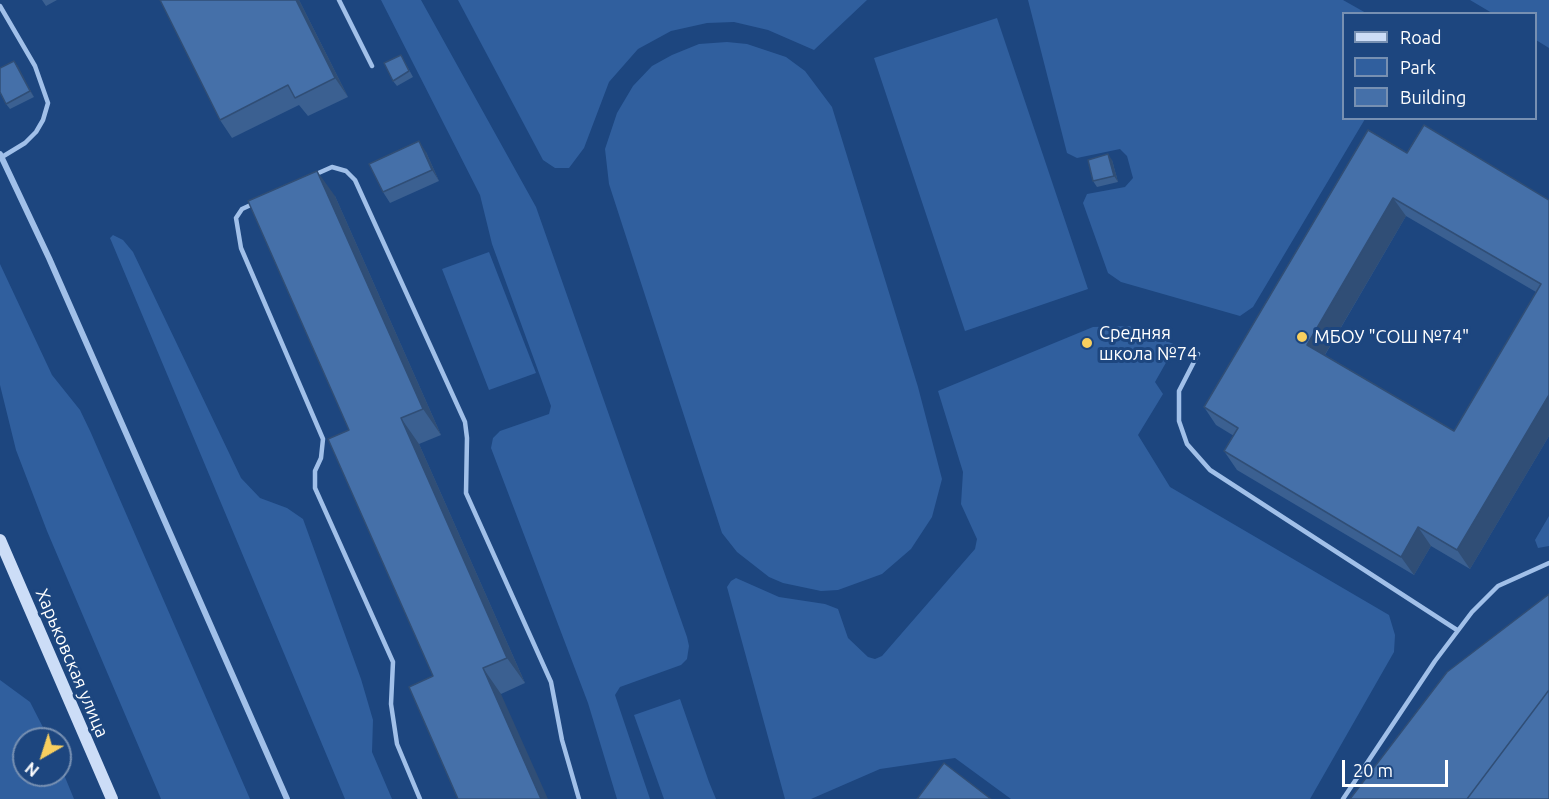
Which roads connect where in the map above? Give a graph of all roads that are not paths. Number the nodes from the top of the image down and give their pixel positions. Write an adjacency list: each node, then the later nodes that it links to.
1 (339, 0): 3 (lane)
2 (0, 6): 4 (lane)
3 (372, 66)
4 (1, 155): 12 (street)
5 (312, 176): 14 (lane)
6 (262, 200): 13 (lane)
7 (1198, 354): 10 (lane)
8 (0, 540): 11 (main road, Харьковская улица)
9 (1549, 563): 10 (lane)
10 (1456, 630): 15 (lane)
11 (112, 799)
12 (287, 799)
13 (420, 799)
14 (579, 799)
15 (1343, 799)

